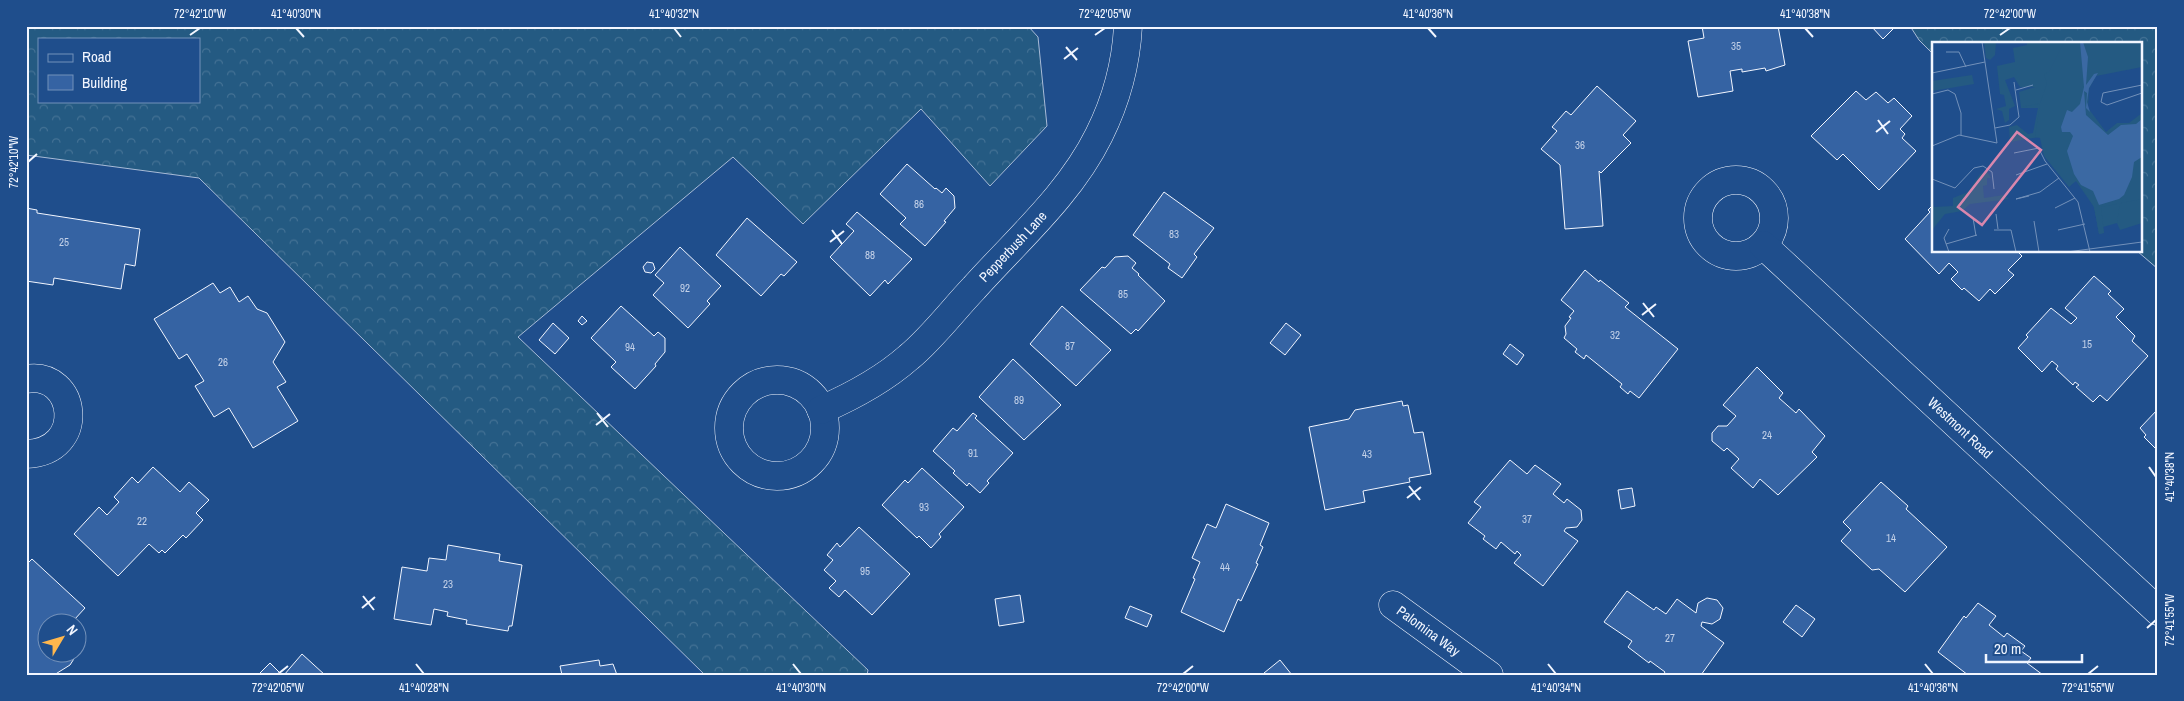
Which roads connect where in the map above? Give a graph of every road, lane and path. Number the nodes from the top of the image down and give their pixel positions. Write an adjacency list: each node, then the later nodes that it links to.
1 (1128, 26): 4 (street, Pepperbush Lane)
2 (1763, 245): 7 (street, Westmont Road)
3 (26, 379): 5 (street)
4 (821, 410)
5 (26, 454)
6 (1393, 605): 8 (street, Palomina Way)
7 (2158, 611)
8 (1488, 675)

